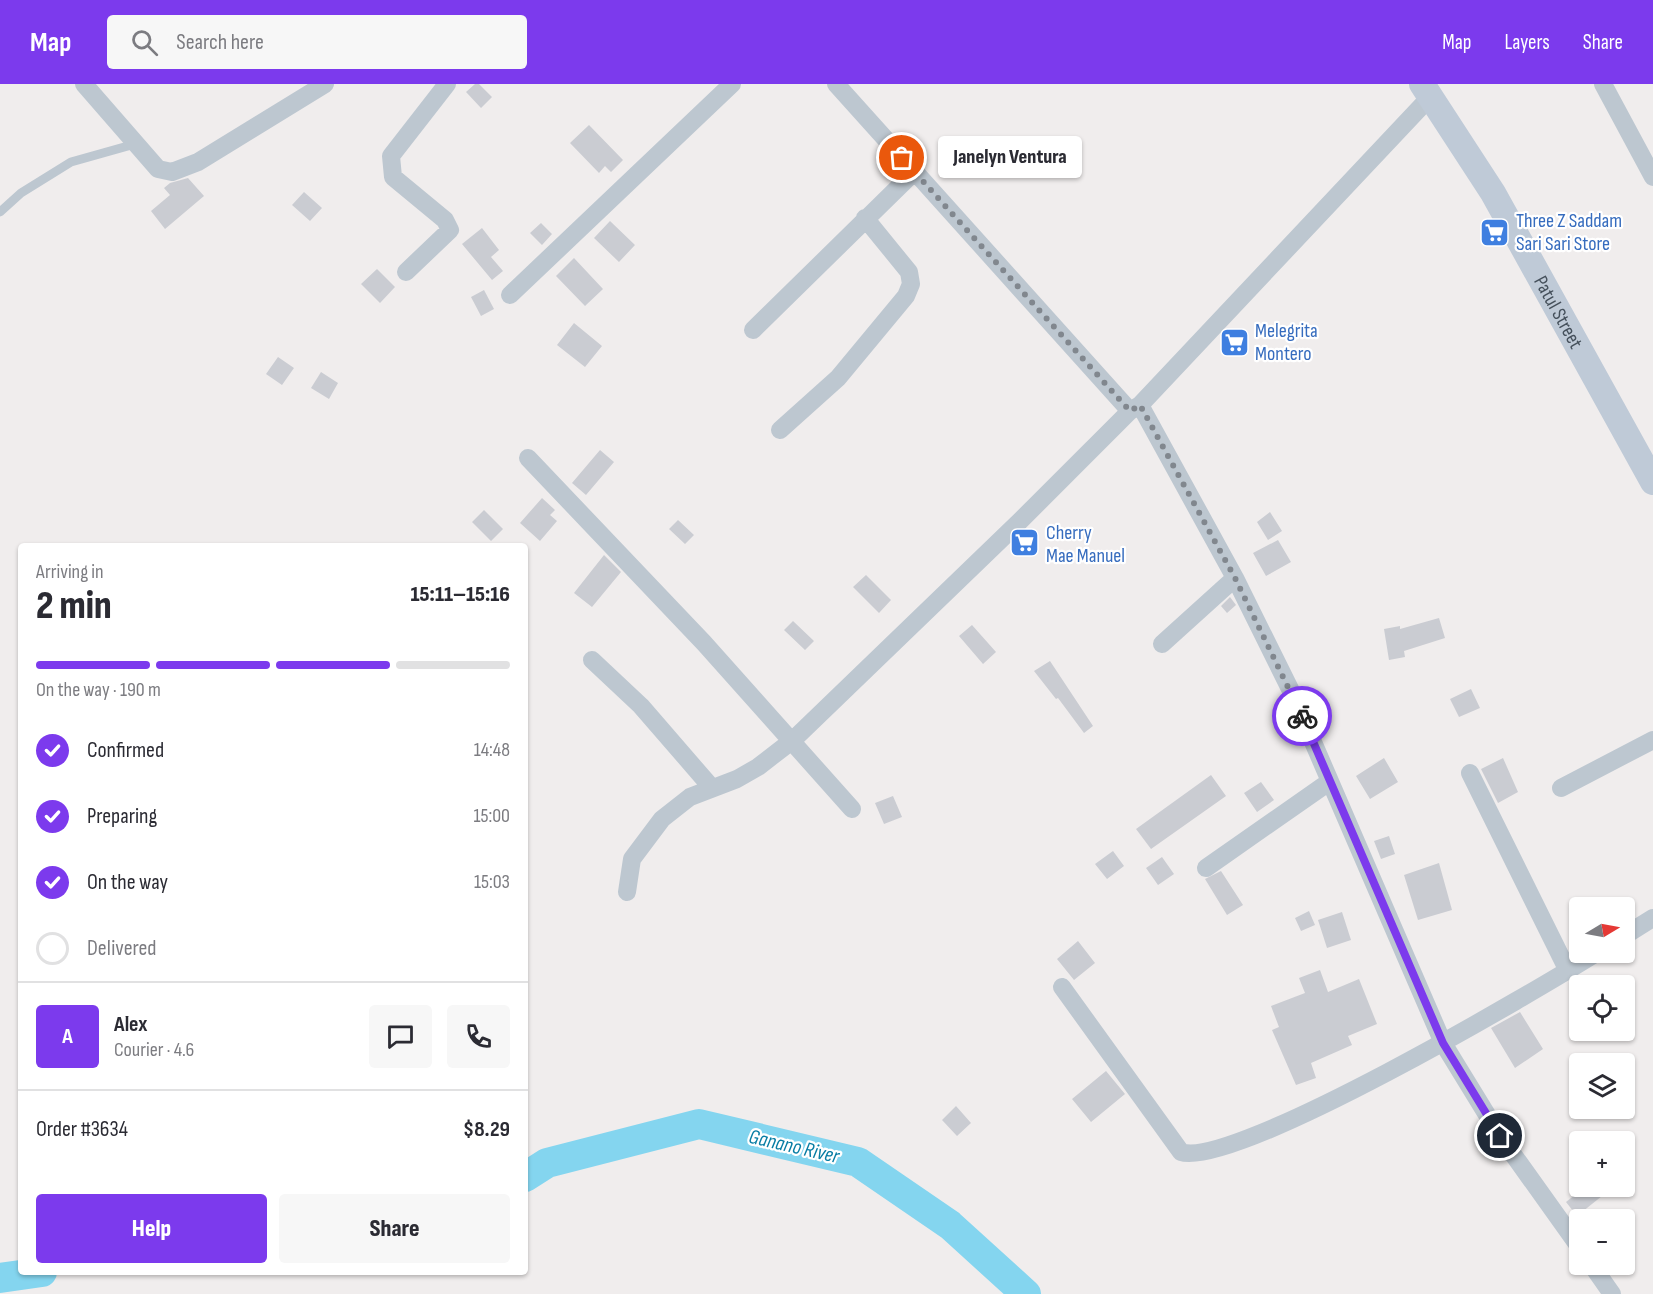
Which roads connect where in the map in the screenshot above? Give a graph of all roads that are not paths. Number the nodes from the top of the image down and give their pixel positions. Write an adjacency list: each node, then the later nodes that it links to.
1 (84, 84): 8 (street)
2 (447, 84): 13 (street)
3 (732, 84): 14 (street)
4 (836, 84): 9 (street)
5 (1603, 84): 10 (street)
6 (320, 85): 8 (street)
7 (1432, 88): 16 (street); 19 (main road, Patul Street)
8 (135, 144): 11 (lane)
9 (914, 172): 12 (street); 16 (street)
10 (1653, 177)
11 (0, 212)
12 (865, 219): 15 (street); 17 (street)
13 (406, 272)
14 (510, 295)
15 (753, 330)
16 (1135, 408): 20 (street); 23 (street)
17 (780, 430)
18 (528, 458): 23 (street)
19 (1653, 482)
20 (1235, 578): 21 (street); 26 (street)
21 (1162, 644)
22 (592, 660): 27 (street)
23 (793, 740): 27 (street); 29 (street)
24 (1653, 740): 28 (street)
25 (1470, 773): 35 (street)
26 (1329, 782): 30 (street); 37 (street)
27 (712, 788): 31 (street)
28 (1561, 788)
29 (852, 810)
30 (1206, 868)
31 (627, 892)
32 (1653, 918): 33 (street)
33 (1635, 929)
34 (1581, 963): 35 (street)
35 (1568, 971): 37 (street)
36 (1062, 987): 37 (street)
37 (1443, 1043): 38 (street)
38 (1569, 1233)
39 (1599, 1275): 40 (street)
40 (1612, 1294)

